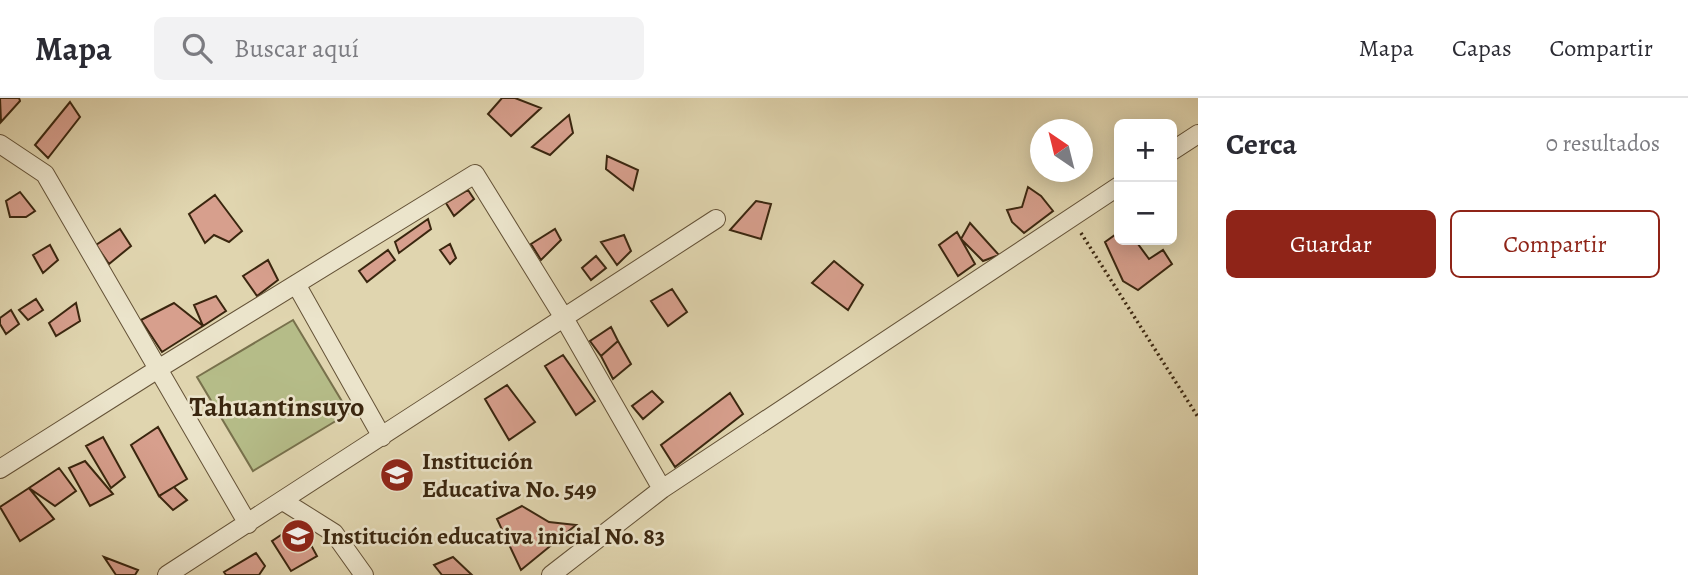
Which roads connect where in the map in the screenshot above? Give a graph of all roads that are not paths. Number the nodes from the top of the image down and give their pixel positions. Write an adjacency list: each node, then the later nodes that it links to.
1 (1198, 134): 3 (street)
2 (0, 144): 8 (street)
3 (1177, 148)
4 (1114, 189): 11 (street)
5 (716, 219): 7 (street)
6 (296, 284): 7 (street); 8 (street); 9 (street)
7 (564, 318): 9 (street); 11 (street)
8 (158, 369): 10 (street); 13 (street)
9 (382, 437): 12 (street)
10 (0, 469)
11 (662, 489): 16 (street)
12 (283, 501): 13 (street); 15 (street)
13 (248, 524): 14 (street)
14 (167, 575)
15 (364, 575)
16 (551, 575)

